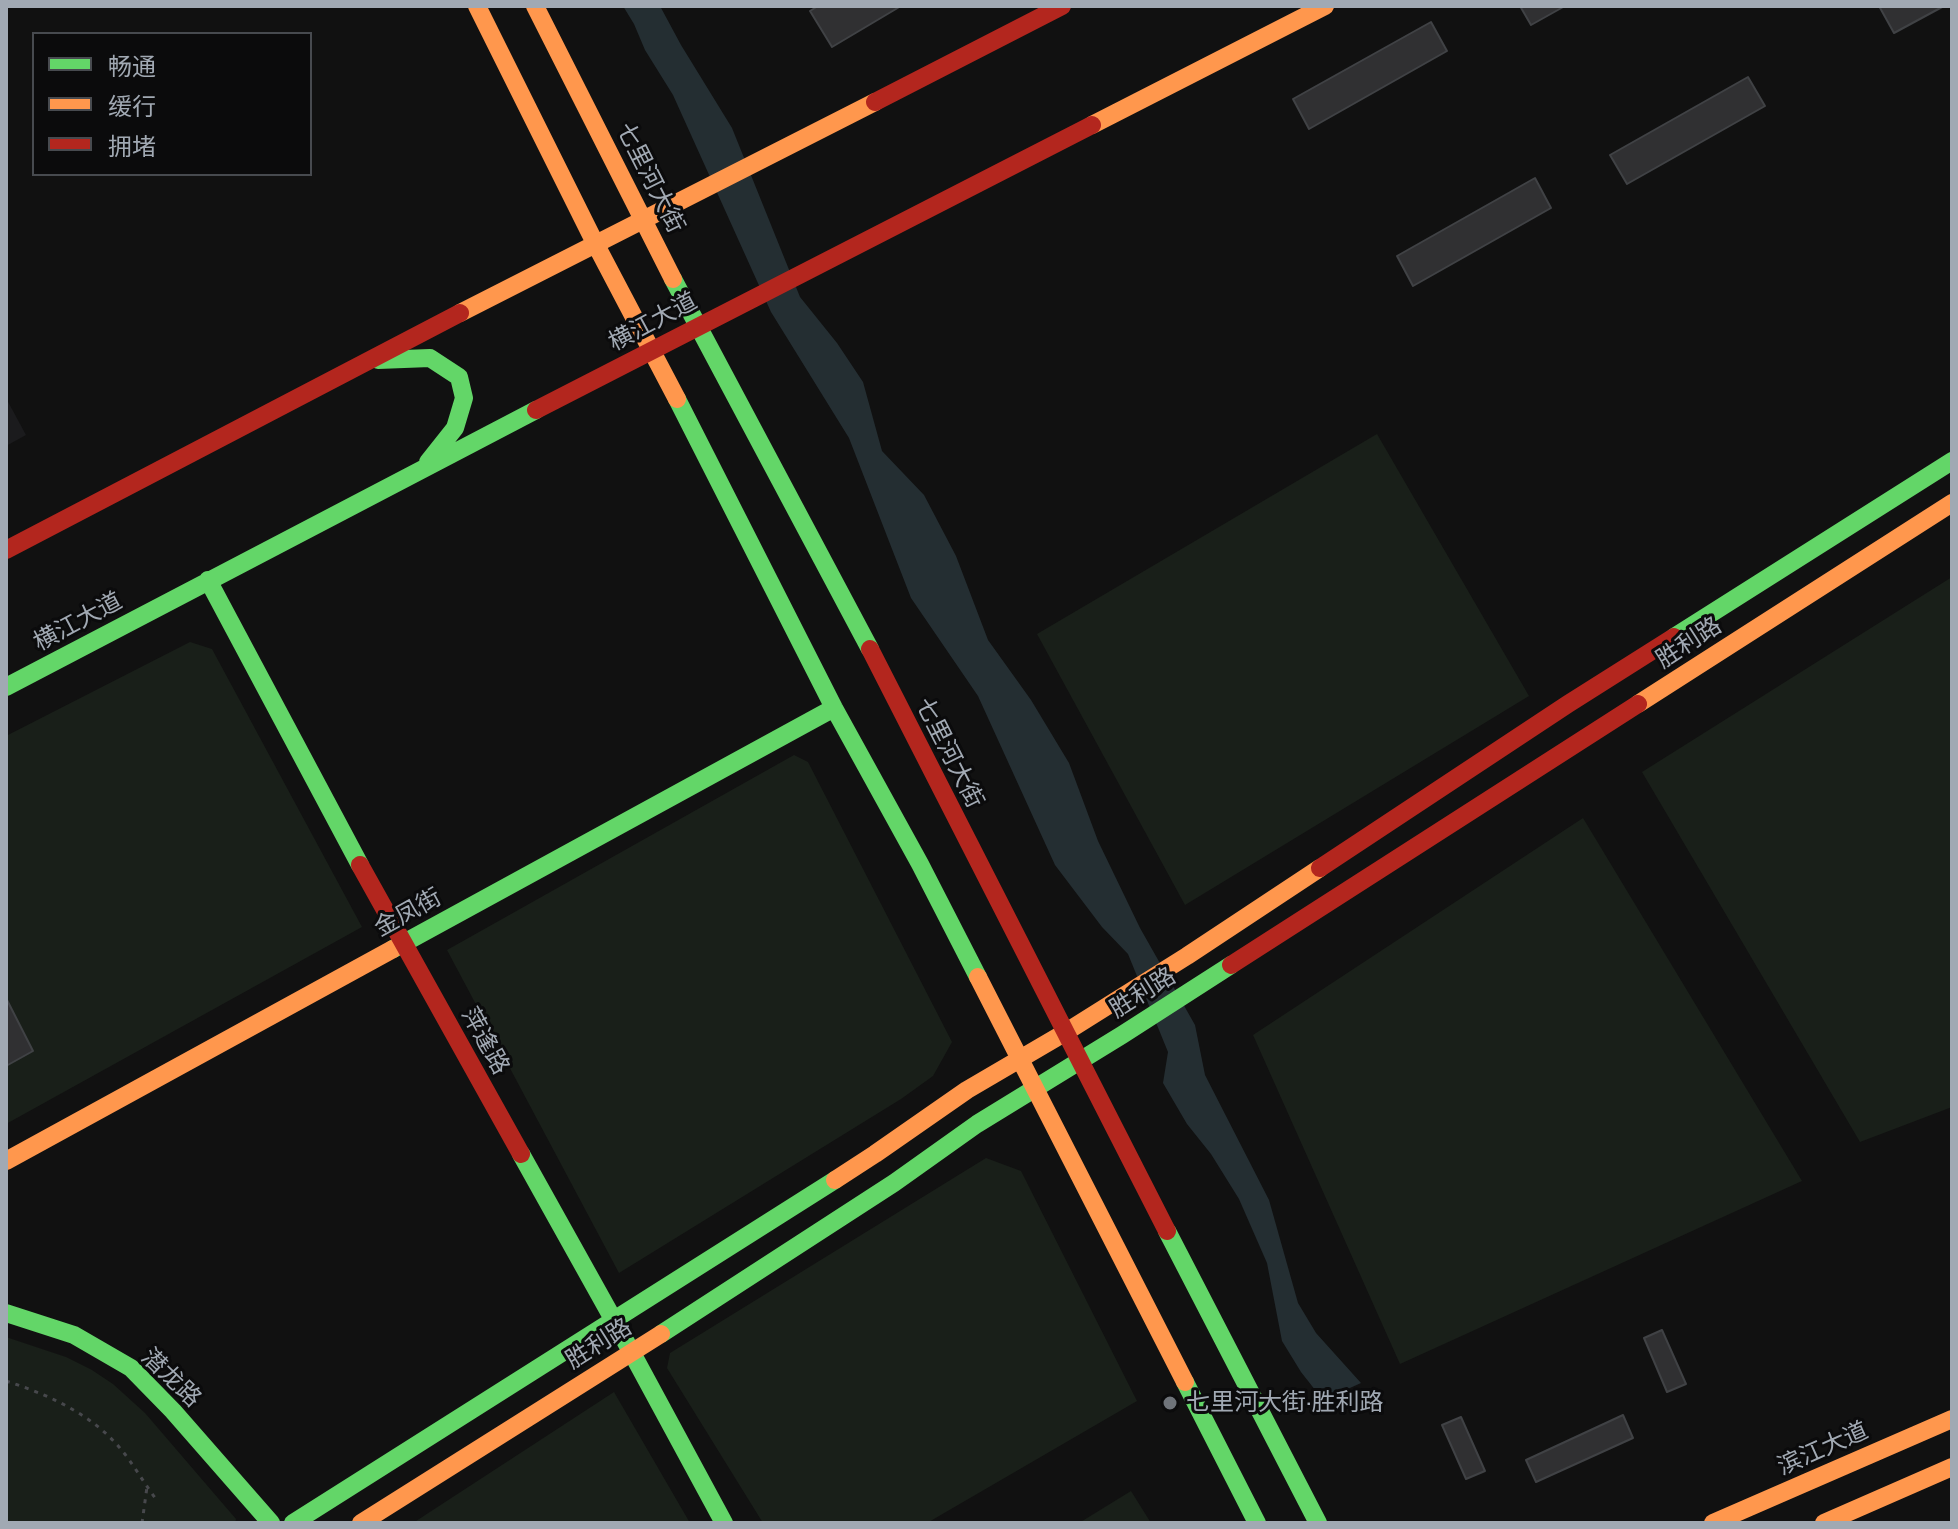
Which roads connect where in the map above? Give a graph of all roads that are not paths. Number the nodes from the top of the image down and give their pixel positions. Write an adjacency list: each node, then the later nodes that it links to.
1 (477, 6): 6 (main road)
2 (535, 6): 5 (main road, 七里河大街)
3 (1062, 6): 5 (main road)
4 (1325, 6): 7 (main road, 横江大道)
5 (644, 220): 6 (main road); 7 (main road, 七里河大街)
6 (595, 243): 8 (main road); 9 (main road)
7 (697, 326): 8 (main road, 横江大道); 18 (main road, 七里河大街)
8 (652, 350): 11 (main road, 横江大道); 16 (main road)
9 (369, 361): 11 (main road); 13 (main road)
10 (1952, 461): 18 (main road, 胜利路)
11 (421, 470): 14 (main road, 横江大道)
12 (1952, 503): 20 (main road, 胜利路)
13 (6, 550)
14 (208, 580): 15 (main road, 横江大道); 17 (main road, 萍逢路)
15 (6, 687)
16 (834, 708): 17 (main road, 金凤街); 19 (main road)
17 (402, 943): 23 (main road, 金凤街); 26 (main road, 萍逢路)
18 (1066, 1032): 19 (main road, 胜利路); 20 (main road, 七里河大街)
19 (1018, 1059): 21 (main road); 22 (main road, 胜利路)
20 (1081, 1060): 21 (main road, 胜利路); 37 (main road, 七里河大街)
21 (1035, 1088): 24 (main road, 胜利路); 36 (main road)
22 (875, 1154): 24 (main road); 26 (main road, 胜利路)
23 (6, 1161)
24 (894, 1183): 27 (main road, 胜利路)
25 (6, 1313): 32 (main road, 潜龙路)
26 (614, 1320): 27 (main road, 萍逢路); 29 (main road, 胜利路)
27 (632, 1353): 31 (main road, 胜利路); 35 (main road, 萍逢路)
28 (1952, 1419): 38 (main road, 滨江大道)
29 (425, 1439): 31 (main road); 33 (main road, 胜利路)
30 (1952, 1467): 39 (main road)
31 (445, 1470): 34 (main road, 胜利路)
32 (271, 1523)
33 (293, 1523)
34 (361, 1523)
35 (724, 1523)
36 (1257, 1523)
37 (1318, 1523)
38 (1713, 1523)
39 (1824, 1523)

